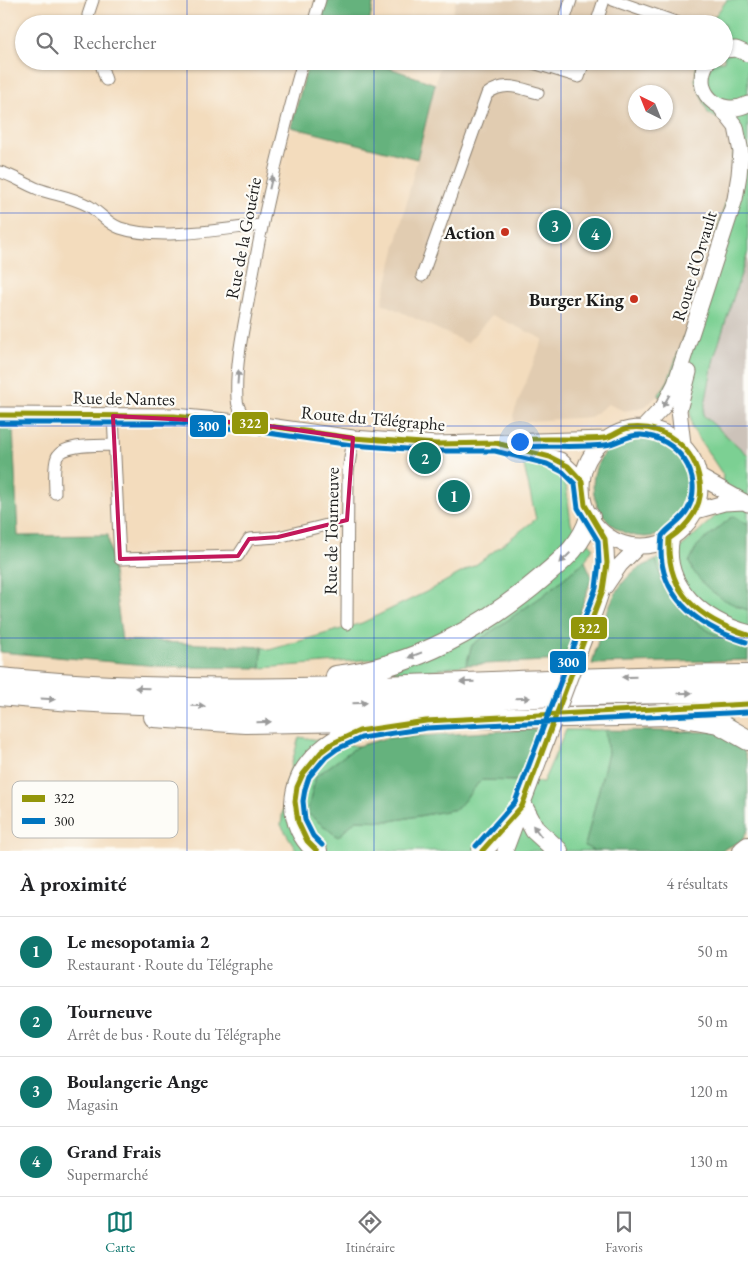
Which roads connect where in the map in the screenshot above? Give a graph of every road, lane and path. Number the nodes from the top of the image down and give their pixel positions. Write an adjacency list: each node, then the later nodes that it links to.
1 (94, 0): 6 (street)
2 (320, 0): 7 (street)
3 (571, 0): 8 (street)
4 (604, 0): 9 (street)
5 (613, 0): 10 (street)
6 (88, 15)
7 (316, 15)
8 (566, 15)
9 (599, 15)
10 (656, 15)
11 (748, 39): 12 (street)
12 (736, 51)
13 (103, 70): 18 (street)
14 (301, 70): 24 (street, Rue de la Gouérie, one-way to 14)
15 (563, 70): 16 (street)
16 (581, 70)
17 (703, 70): 21 (street, Route d'Orvault)
18 (106, 80)
19 (538, 93): 25 (street)
20 (748, 104): 21 (street)
21 (721, 108): 29 (street, Route d'Orvault, one-way to 29)
22 (748, 132): 33 (street, Route d'Orvault)
23 (0, 172): 24 (street)
24 (261, 225): 28 (street, Rue de la Gouérie, one-way to 24)
25 (422, 276)
26 (0, 415): 27 (street, Rue de Nantes)
27 (113, 416): 28 (street, Rue de Nantes); 34 (street)
28 (248, 423): 30 (street, Route du Télégraphe)
29 (644, 427): 31 (street); 33 (street)
30 (353, 438): 32 (street, Route du Télégraphe); 40 (street, Rue de Tourneuve)
31 (606, 439): 32 (street, Route du Télégraphe); 36 (street)
32 (496, 443): 36 (street, Route du Télégraphe)
33 (683, 444): 35 (street)
34 (114, 446): 37 (street); 40 (street)
35 (700, 477): 38 (street); 39 (street)
36 (582, 481): 41 (street)
37 (55, 493)
38 (746, 503): 39 (street)
39 (696, 511): 42 (street)
40 (348, 520): 45 (street, Rue de Tourneuve)
41 (596, 524): 43 (street); 44 (street); 49 (highway, one-way to 49)
42 (669, 539): 43 (street); 46 (highway)
43 (639, 546): 44 (street)
44 (603, 590): 57 (street, bridge)
45 (347, 624)
46 (748, 635)
47 (748, 675): 49 (highway, one-way to 49)
48 (0, 678): 49 (highway, one-way to 48)
49 (226, 689)
50 (748, 692): 52 (highway, one-way to 50)
51 (0, 695): 52 (highway, one-way to 52)
52 (96, 703): 55 (highway, one-way to 55)
53 (748, 704): 54 (highway)
54 (520, 717): 55 (highway); 56 (highway)
55 (426, 721): 59 (highway)
56 (748, 740)
57 (522, 806): 60 (highway); 61 (street); 62 (highway, one-way to 57)
58 (748, 847): 63 (highway)
59 (317, 851)
60 (482, 851)
61 (505, 851)
62 (558, 851)
63 (743, 851)

